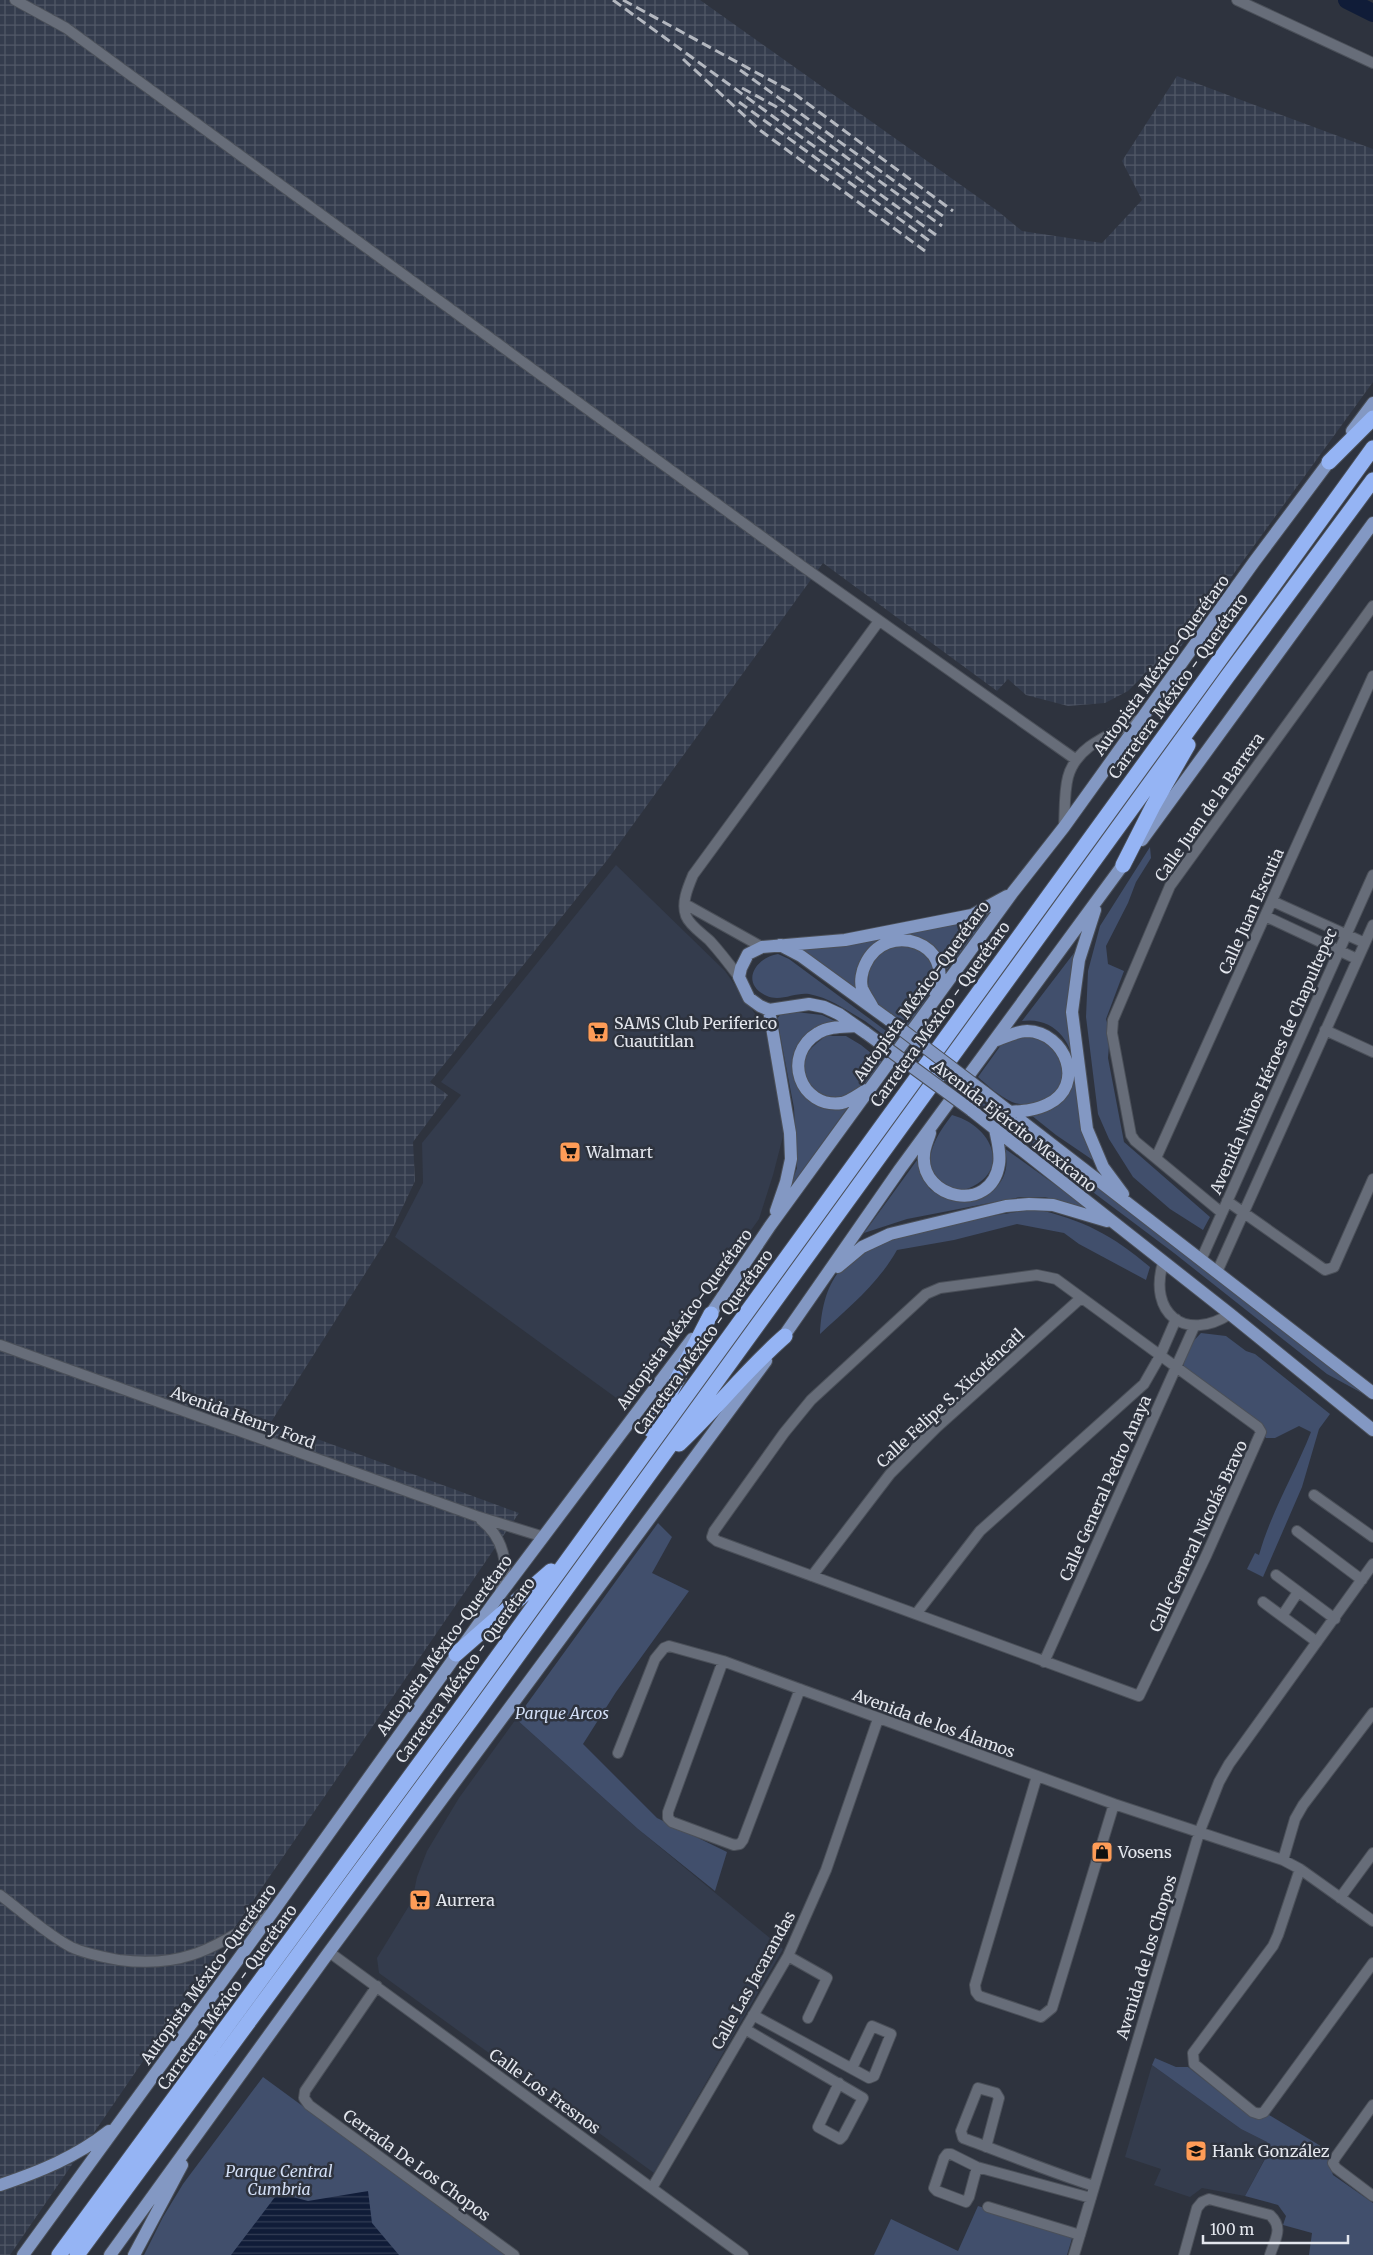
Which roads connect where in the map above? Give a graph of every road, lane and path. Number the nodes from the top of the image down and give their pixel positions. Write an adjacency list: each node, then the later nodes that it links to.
1 (15, 0): 11 (street)
2 (1237, 0): 3 (street)
3 (1373, 64)
4 (1373, 403): 7 (main road, Autopista México-Querétaro)
5 (1373, 418): 7 (highway)
6 (1373, 448): 68 (highway, Carretera México - Querétaro)
7 (1329, 462): 14 (main road, Autopista México-Querétaro)
8 (1373, 480): 13 (highway, Carretera México - Querétaro)
9 (1373, 523): 17 (main road)
10 (1373, 606): 45 (street, Calle Juan de la Barrera)
11 (879, 620): 15 (street); 22 (street)
12 (1373, 676): 21 (street, Calle Juan Escutia)
13 (1227, 677): 17 (highway); 69 (highway, Carretera México - Querétaro)
14 (1144, 717): 15 (street); 16 (main road, Autopista México-Querétaro)
15 (1075, 759): 16 (street)
16 (1064, 827): 19 (main road, Autopista México-Querétaro)
17 (1124, 864): 20 (main road)
18 (1373, 875): 25 (street, Avenida Niños Héroes de Chapultepec)
19 (1012, 892): 27 (main road); 34 (main road, Autopista México-Querétaro)
20 (1098, 899): 37 (main road); 48 (main road)
21 (1272, 900): 23 (street, Calle Juan Escutia); 25 (street)
22 (685, 904): 28 (street); 31 (street)
23 (1265, 916): 29 (street); 45 (street, Calle Juan Escutia)
24 (1373, 925): 26 (street)
25 (1346, 934): 26 (street); 29 (street, Avenida Niños Héroes de Chapultepec)
26 (1364, 943): 30 (street)
27 (780, 945): 28 (main road); 32 (main road, Avenida Ejército Mexicano)
28 (762, 947): 31 (main road)
29 (1338, 950): 30 (street); 39 (street, Avenida Niños Héroes de Chapultepec)
30 (1358, 959): 36 (street)
31 (740, 977): 33 (main road)
32 (873, 1008): 34 (main road); 42 (main road, Avenida Ejército Mexicano, bridge)
33 (769, 1010): 35 (main road, Avenida Ejército Mexicano); 52 (main road)
34 (925, 1013): 41 (main road, Autopista México-Querétaro)
35 (861, 1030): 41 (main road); 44 (main road, Avenida Ejército Mexicano, bridge)
36 (1325, 1030): 38 (street); 40 (street)
37 (994, 1041): 42 (main road); 43 (main road)
38 (1373, 1052)
39 (1283, 1077): 40 (street); 47 (street, Avenida Niños Héroes de Chapultepec)
40 (1300, 1084): 50 (street)
41 (870, 1088): 52 (main road, Autopista México-Querétaro)
42 (1010, 1112): 48 (main road, Avenida Ejército Mexicano)
43 (931, 1126): 44 (main road); 56 (main road)
44 (995, 1129): 51 (main road, Avenida Ejército Mexicano)
45 (1156, 1158): 49 (street, Calle Juan de la Barrera)
46 (1373, 1179): 50 (street)
47 (1227, 1201): 49 (street, Avenida Niños Héroes de Chapultepec); 50 (street)
48 (1132, 1206): 53 (main road, Avenida Ejército Mexicano)
49 (1222, 1213): 53 (street, Avenida Niños Héroes de Chapultepec)
50 (1244, 1213): 55 (street)
51 (1114, 1223): 54 (main road, Avenida Ejército Mexicano); 56 (main road)
52 (770, 1226): 58 (main road, Autopista México-Querétaro)
53 (1201, 1260): 55 (main road, Avenida Ejército Mexicano)
54 (1163, 1263): 59 (main road, Avenida Ejército Mexicano); 60 (street)
55 (1216, 1272): 66 (main road, Avenida Ejército Mexicano)
56 (816, 1290): 62 (main road)
57 (1081, 1298): 64 (street, Calle General Nicolás Bravo); 78 (street, Calle Felipe S. Xicoténcatl); 78 (street, Calle General Nicolás Bravo)
58 (711, 1314): 68 (highway); 73 (main road, Autopista México-Querétaro)
59 (1230, 1314): 61 (street); 67 (main road, Avenida Ejército Mexicano)
60 (1176, 1319): 61 (street); 64 (street)
61 (1194, 1327): 65 (street, Calle General Pedro Anaya)
62 (784, 1336): 69 (highway); 104 (main road)
63 (0, 1345): 71 (street, Avenida Henry Ford)
64 (1160, 1356): 65 (street, Calle General Nicolás Bravo); 83 (street)
65 (1176, 1367): 89 (street, Calle General Pedro Anaya); 89 (street, Calle General Nicolás Bravo)
66 (1373, 1393)
67 (1373, 1430)
68 (638, 1461): 75 (highway, Carretera México - Querétaro)
69 (652, 1469): 127 (highway, Carretera México - Querétaro)
70 (1314, 1495): 74 (street)
71 (476, 1516): 73 (street, Avenida Henry Ford); 81 (street, Avenida Henry Ford)
72 (1297, 1531): 79 (street)
73 (544, 1537): 81 (main road, Autopista México-Querétaro)
74 (1373, 1537)
75 (571, 1553): 87 (highway); 126 (highway, Carretera México - Querétaro)
76 (1373, 1564): 79 (street, Avenida de los Chopos)
77 (1276, 1575): 80 (street)
78 (812, 1576): 83 (street, Calle General Nicolás Bravo)
79 (1362, 1580): 85 (street, Avenida de los Chopos)
80 (1298, 1592): 84 (street); 85 (street)
81 (495, 1601): 87 (main road, Autopista México-Querétaro)
82 (1263, 1602): 84 (street)
83 (916, 1614): 89 (street, Calle General Nicolás Bravo)
84 (1282, 1616): 86 (street)
85 (1334, 1619): 86 (street, Avenida de los Chopos)
86 (1317, 1642): 96 (street, Avenida de los Chopos)
87 (456, 1654): 102 (main road, Autopista México-Querétaro)
88 (723, 1661): 90 (street, Avenida de los Álamos); 90 (street); 93 (street, Avenida de los Álamos)
89 (1044, 1662)
90 (800, 1690): 92 (street, Avenida de los Álamos)
91 (1373, 1713): 98 (street)
92 (878, 1719): 94 (street, Avenida de los Álamos); 105 (street, Calle Las Jacarandas)
93 (618, 1753)
94 (1037, 1776): 95 (street, Avenida de los Álamos); 95 (street)
95 (1114, 1804): 96 (street, Avenida de los Álamos)
96 (1199, 1833): 98 (street); 119 (street, Avenida de los Chopos)
97 (1373, 1853): 101 (street)
98 (1283, 1860): 99 (street)
99 (1300, 1868): 101 (street); 106 (street)
100 (0, 1895): 102 (street)
101 (1340, 1898): 103 (street)
102 (272, 1913): 114 (main road, Autopista México-Querétaro)
103 (1373, 1922)
104 (329, 1952): 107 (street, Calle Los Fresnos); 115 (main road)
105 (788, 1956): 108 (street, Calle Las Jacarandas); 109 (street)
106 (1373, 1962)
107 (377, 1986): 120 (street, Calle Los Fresnos); 130 (street, Cerrada De Los Chopos)
108 (753, 2014): 110 (street, Calle Las Jacarandas); 111 (street)
109 (808, 2018)
110 (745, 2029): 112 (street); 120 (street, Calle Las Jacarandas)
111 (852, 2068): 111 (street)
112 (839, 2083): 112 (street)
113 (1373, 2105): 121 (street)
114 (124, 2118): 118 (main road); 125 (main road, Autopista México-Querétaro)
115 (206, 2120): 128 (main road); 129 (main road)
116 (986, 2146): 116 (street); 119 (street)
117 (977, 2167): 117 (street); 122 (street)
118 (0, 2185)
119 (1094, 2186): 122 (street, Avenida de los Chopos)
120 (652, 2188): 131 (street, Calle Los Fresnos)
121 (1373, 2196)
122 (1091, 2198): 124 (street, Avenida de los Chopos)
123 (988, 2207): 124 (street)
124 (1080, 2235): 132 (street, Avenida de los Chopos)
125 (23, 2255)
126 (59, 2255)
127 (77, 2255)
128 (110, 2255)
129 (134, 2255)
130 (514, 2255)
131 (743, 2255)
132 (1074, 2255)
133 (1184, 2255): 134 (street)
134 (1270, 2255)

